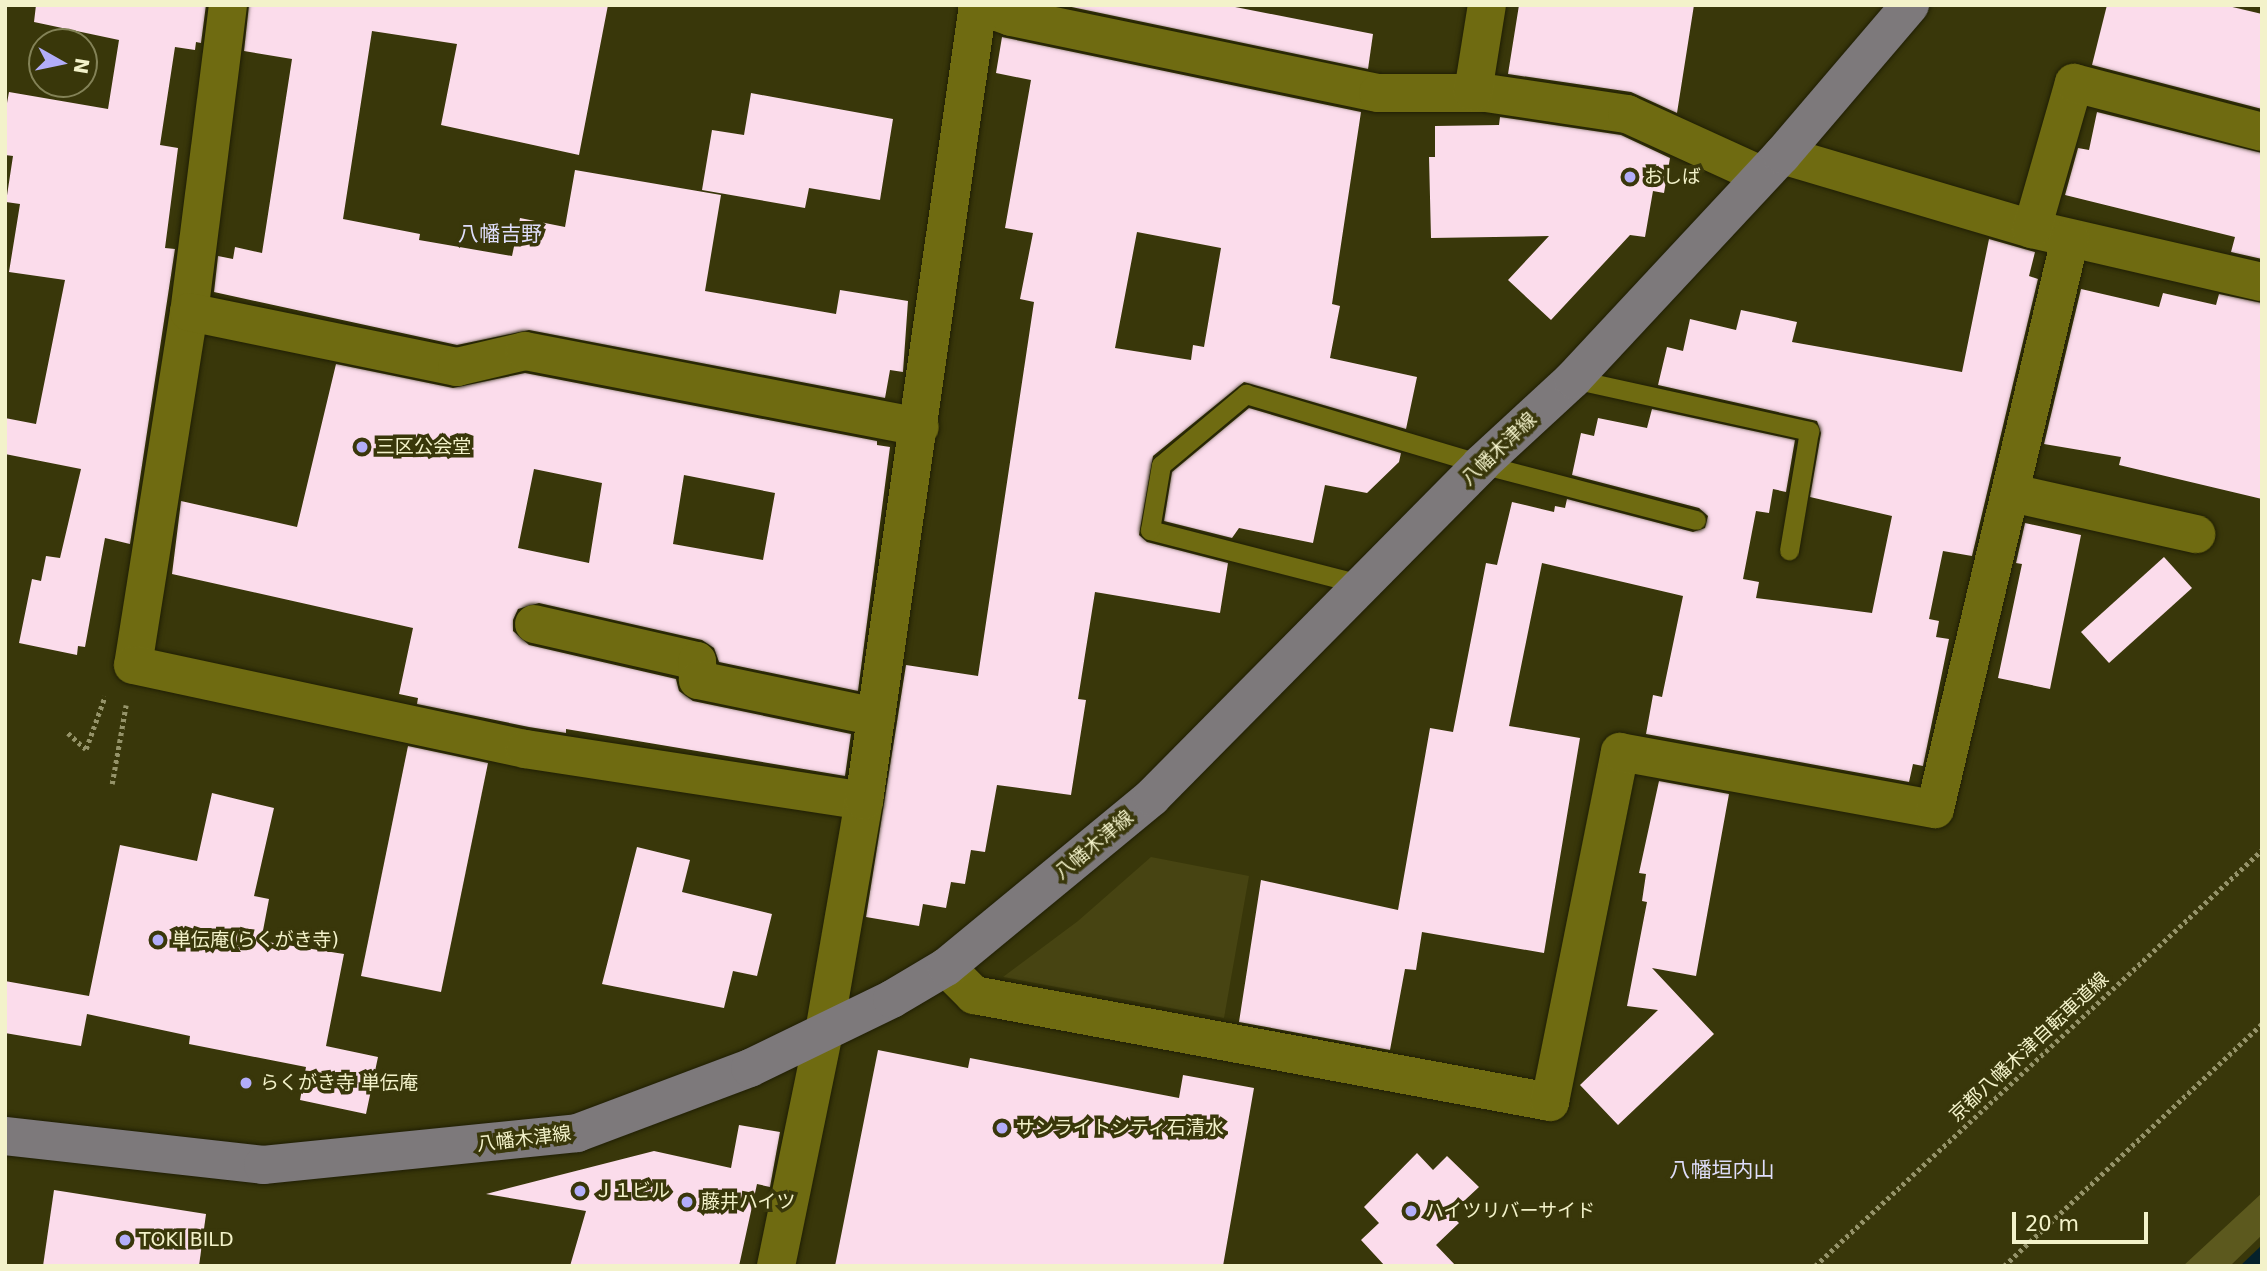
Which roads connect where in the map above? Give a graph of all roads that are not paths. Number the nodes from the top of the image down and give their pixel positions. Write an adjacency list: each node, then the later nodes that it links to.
1 (228, 5): 11 (street)
2 (978, 5): 5 (street); 13 (street)
3 (1487, 5): 5 (street)
4 (1910, 5): 7 (main road, 八幡木津線)
5 (1473, 92): 7 (street)
6 (2262, 132): 8 (street)
7 (1771, 165): 8 (street); 12 (main road, 八幡木津線)
8 (2032, 229): 9 (street)
9 (2070, 239): 10 (street); 15 (street)
10 (2262, 282)
11 (189, 312): 13 (street); 22 (street)
12 (1573, 379): 14 (main road, 八幡木津線); 18 (lane)
13 (920, 427): 21 (street)
14 (1481, 464): 16 (lane); 19 (main road, 八幡木津線); 19 (lane)
15 (2012, 493): 17 (street); 23 (street)
16 (1696, 520)
17 (2196, 534)
18 (1789, 550)
19 (1364, 585): 23 (main road, 八幡木津線)
20 (534, 624): 21 (street)
21 (876, 717): 22 (street)
22 (864, 801): 24 (street)
23 (946, 967): 24 (main road, 八幡木津線)
24 (824, 1032): 25 (main road, 八幡木津線); 26 (street)
25 (5, 1136)
26 (776, 1266)

